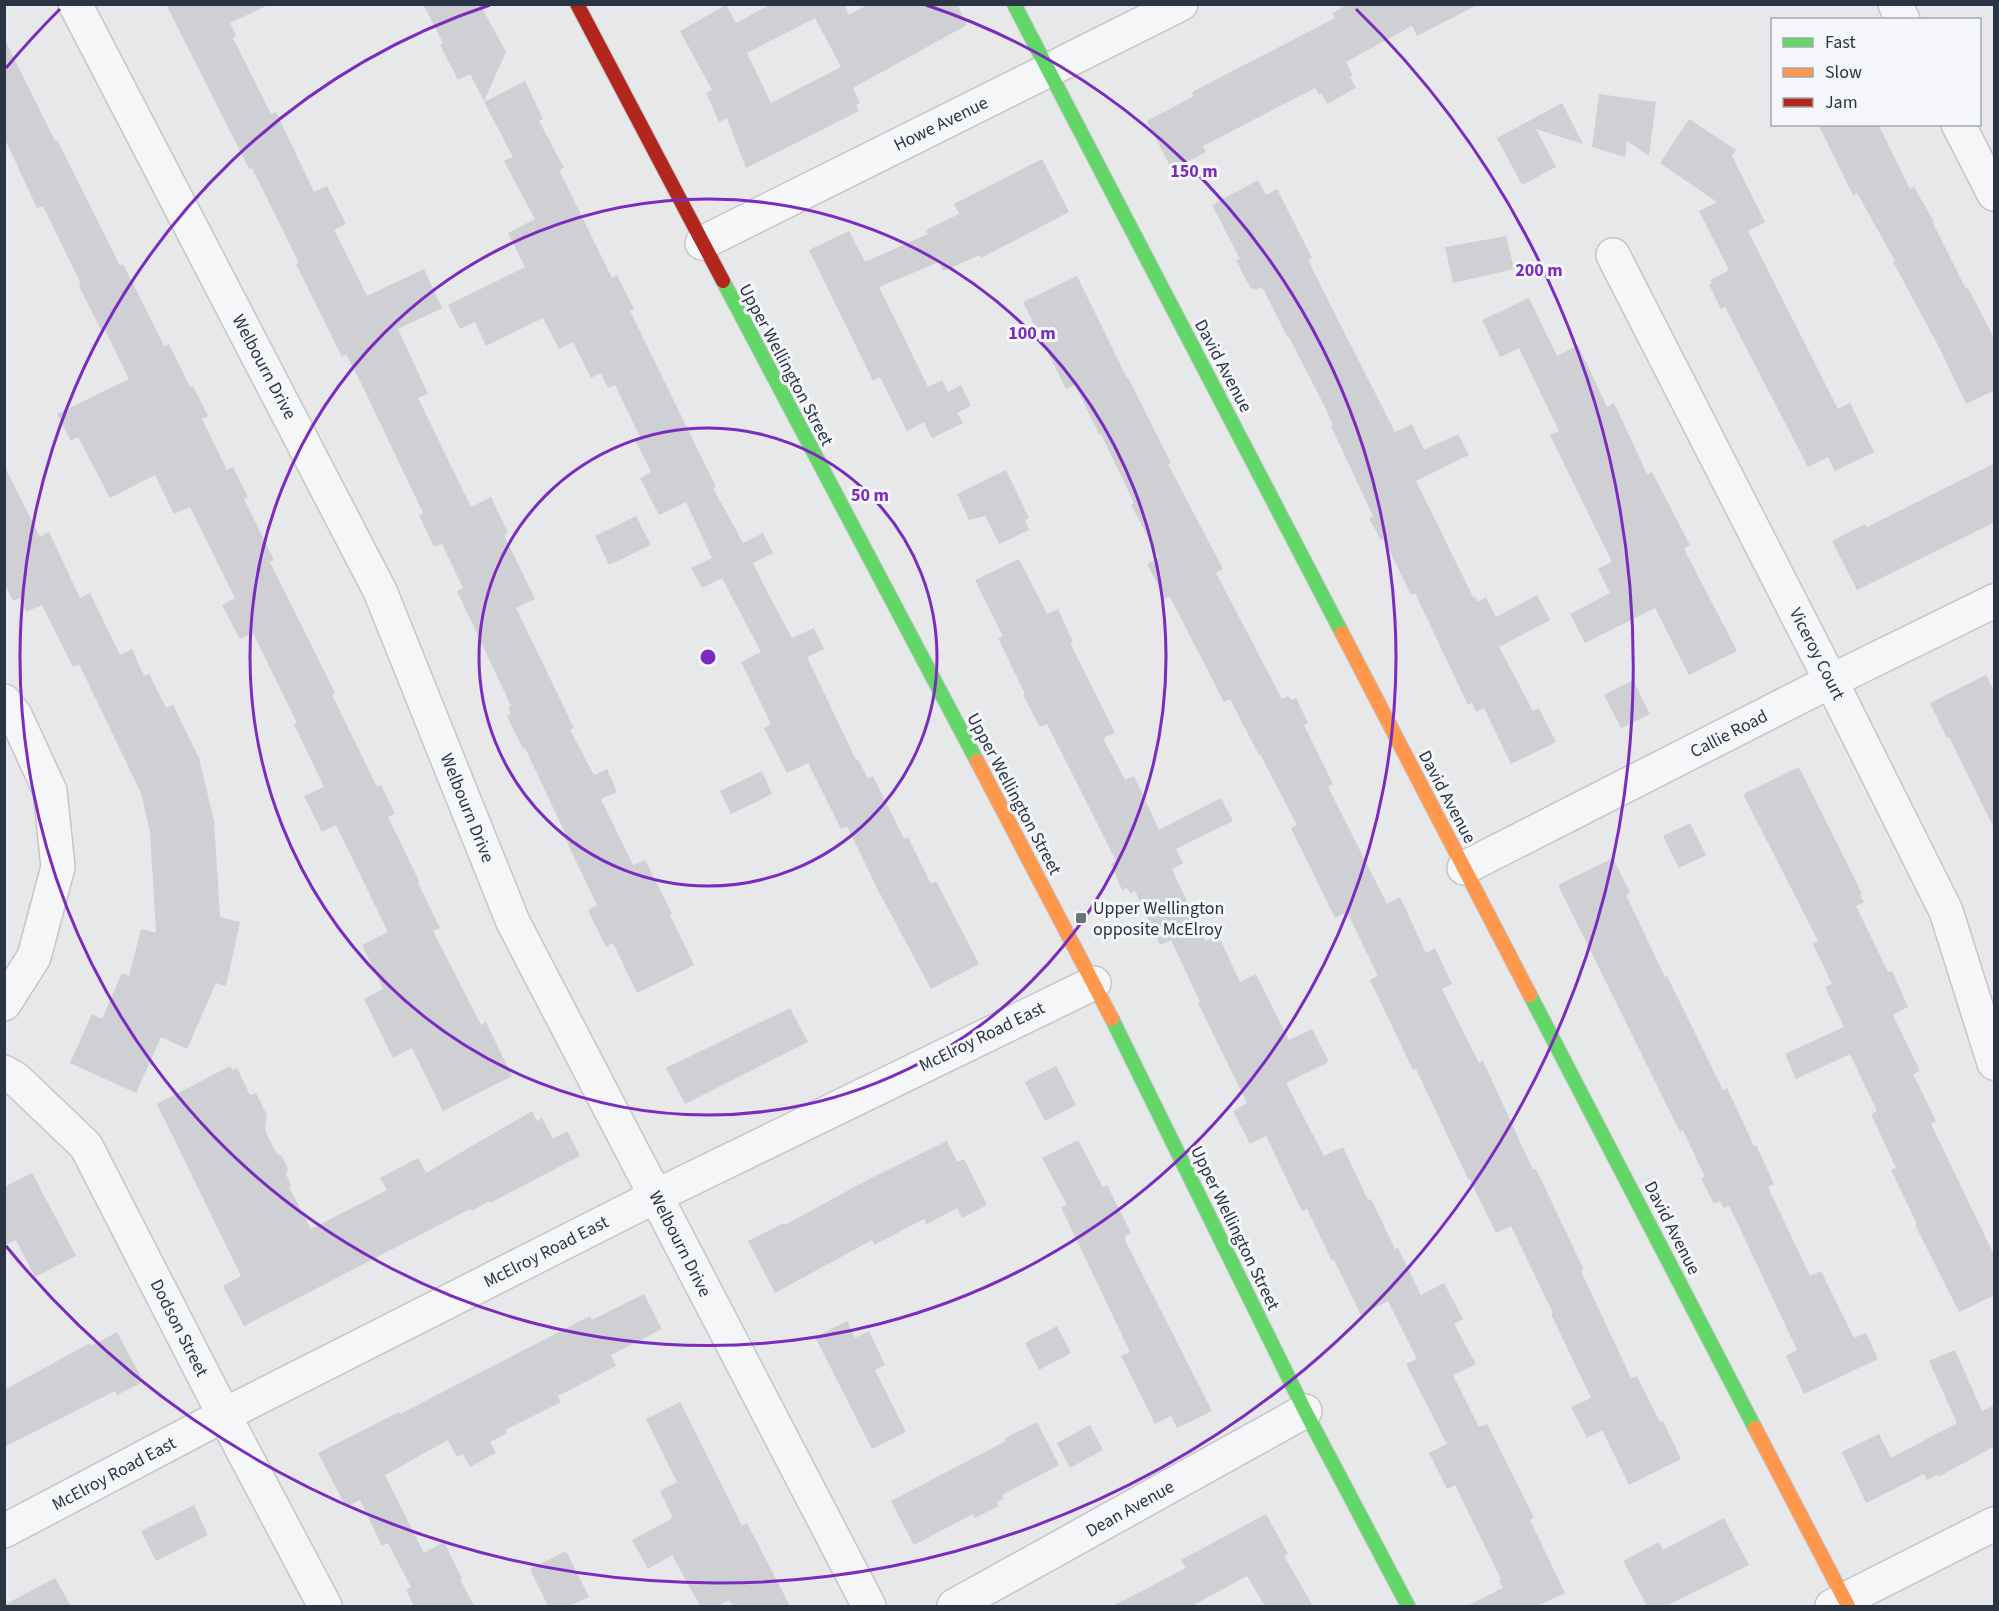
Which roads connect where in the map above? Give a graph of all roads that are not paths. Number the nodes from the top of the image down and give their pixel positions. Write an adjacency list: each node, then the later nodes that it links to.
1 (75, 4): 20 (street, Welbourn Drive)
2 (577, 4): 10 (main road, Upper Wellington Street)
3 (1014, 4): 7 (main road, David Avenue)
4 (1181, 4): 7 (street, Howe Avenue)
5 (1895, 4): 6 (street)
6 (1902, 18)
7 (1049, 71): 10 (street, Howe Avenue); 15 (main road, David Avenue)
8 (1959, 126): 9 (street)
9 (1995, 194)
10 (702, 243): 16 (main road, Upper Wellington Street)
11 (1612, 255): 13 (street, Viceroy Court)
12 (1995, 601): 13 (street, Callie Road)
13 (1831, 681): 15 (street, Callie Road); 18 (street, Viceroy Court)
14 (4, 701): 17 (street)
15 (1464, 868): 25 (main road, David Avenue)
16 (1094, 983): 20 (street, McElroy Road East); 21 (main road, Upper Wellington Street)
17 (4, 1004)
18 (1995, 1063)
19 (4, 1072): 22 (street, Dodson Street)
20 (656, 1197): 22 (street, McElroy Road East); 27 (street, Welbourn Drive)
21 (1305, 1411): 28 (street, Dean Avenue); 29 (main road, Upper Wellington Street)
22 (224, 1415): 24 (street, McElroy Road East); 26 (street, Dodson Street)
23 (1995, 1524): 25 (street)
24 (4, 1531)
25 (1842, 1604)
26 (325, 1606)
27 (869, 1606)
28 (954, 1606)
29 (1408, 1606)

